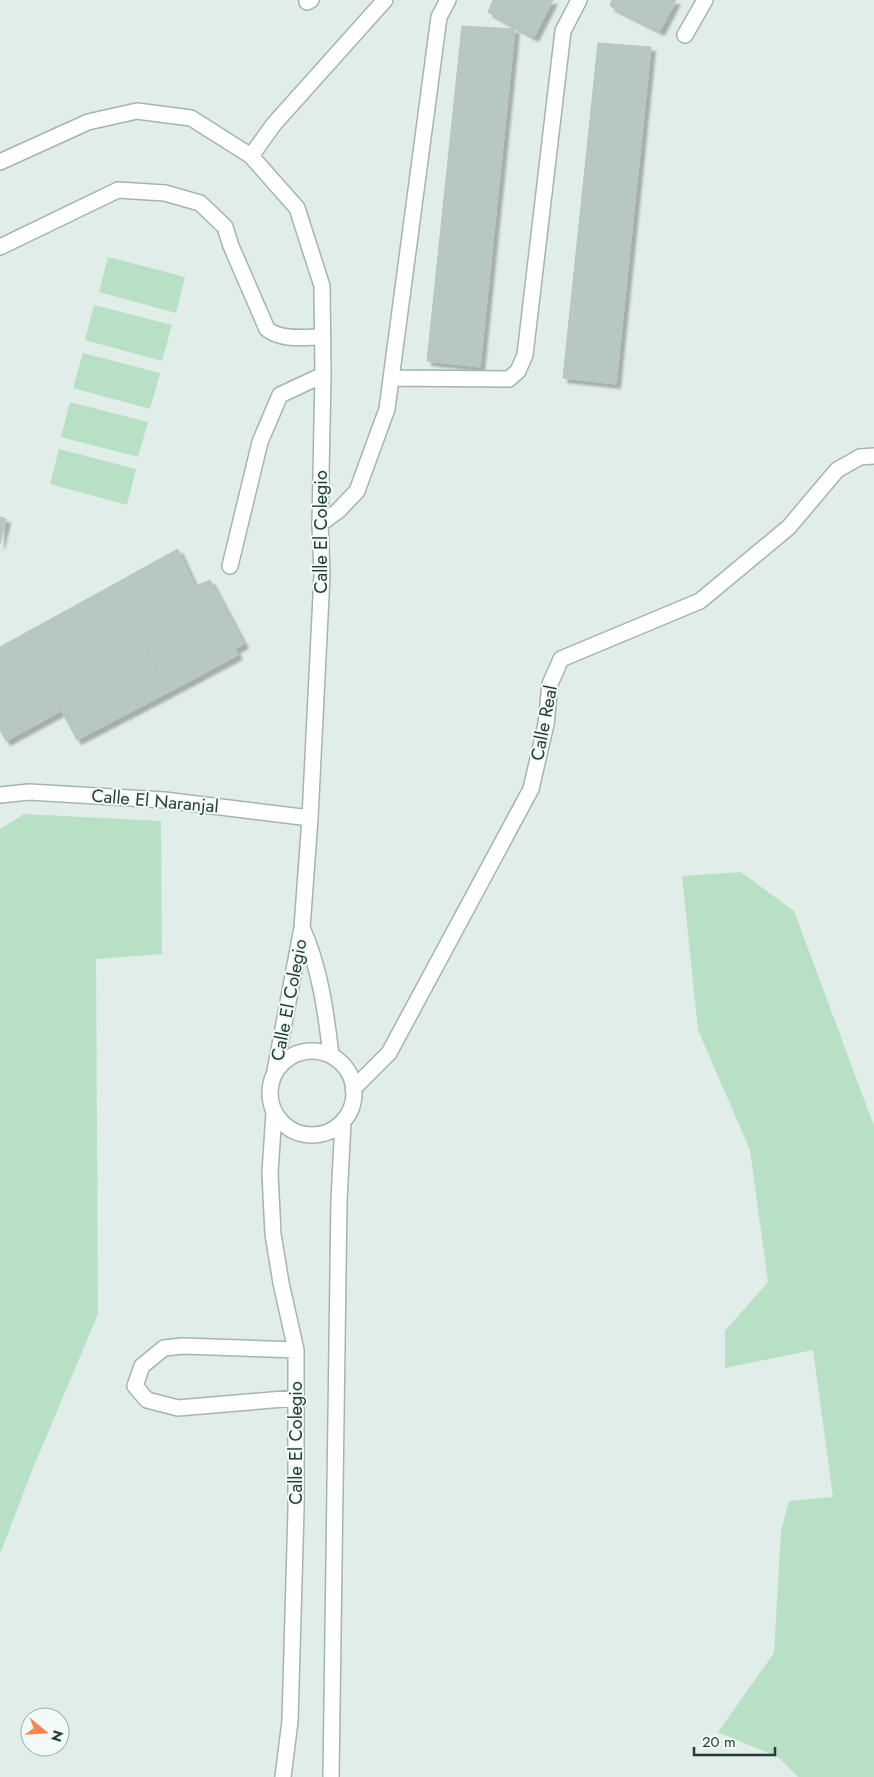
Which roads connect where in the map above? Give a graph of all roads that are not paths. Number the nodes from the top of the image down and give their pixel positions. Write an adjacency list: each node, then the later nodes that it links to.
1 (385, 0): 6 (street)
2 (448, 0): 11 (street)
3 (578, 0): 11 (street)
4 (705, 0): 5 (street)
5 (685, 35)
6 (251, 156): 7 (street, Calle El Colegio); 9 (street, Calle El Colegio)
7 (0, 162)
8 (0, 248): 9 (street)
9 (323, 337): 10 (street, Calle El Colegio)
10 (323, 374): 13 (street, Calle El Colegio); 14 (street)
11 (392, 378): 13 (street)
12 (874, 456): 20 (street, Calle Real)
13 (320, 524): 16 (street, Calle El Colegio)
14 (230, 566)
15 (0, 795): 16 (street, Calle El Naranjal)
16 (310, 818): 17 (street, Calle El Colegio)
17 (302, 928): 18 (street, Calle El Colegio); 19 (street, Calle El Colegio)
18 (330, 1055): 19 (street, Calle El Colegio); 20 (street)
19 (276, 1071): 21 (street, Calle El Colegio)
20 (354, 1089): 22 (street)
21 (274, 1112): 22 (street); 23 (street, Calle El Colegio)
22 (343, 1122): 26 (street)
23 (296, 1350): 24 (street, Calle El Colegio); 24 (street)
24 (296, 1398): 25 (street, Calle El Colegio)
25 (283, 1777)
26 (331, 1777)

